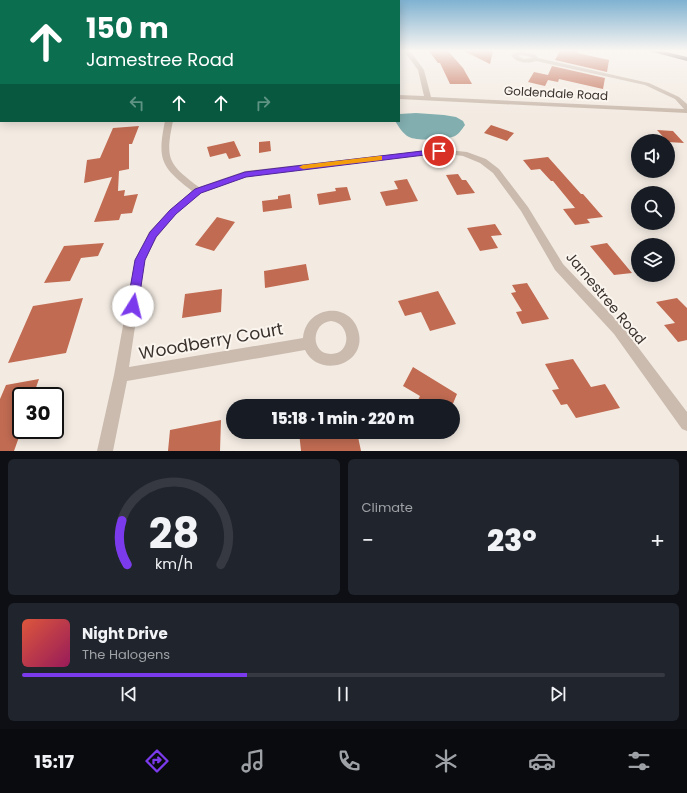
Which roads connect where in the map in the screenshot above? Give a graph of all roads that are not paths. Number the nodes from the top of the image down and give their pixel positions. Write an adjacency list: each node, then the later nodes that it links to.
1 (422, 72): 4 (street)
2 (594, 72): 5 (street)
3 (400, 97): 4 (street, Goldendale Road)
4 (428, 98): 5 (street, Goldendale Road)
5 (687, 110)
6 (169, 122): 7 (street)
7 (198, 191): 9 (street); 10 (street, Jamestree Road)
8 (308, 343): 9 (street, Woodberry Court)
9 (121, 375): 11 (street)
10 (687, 424)
11 (105, 451)

